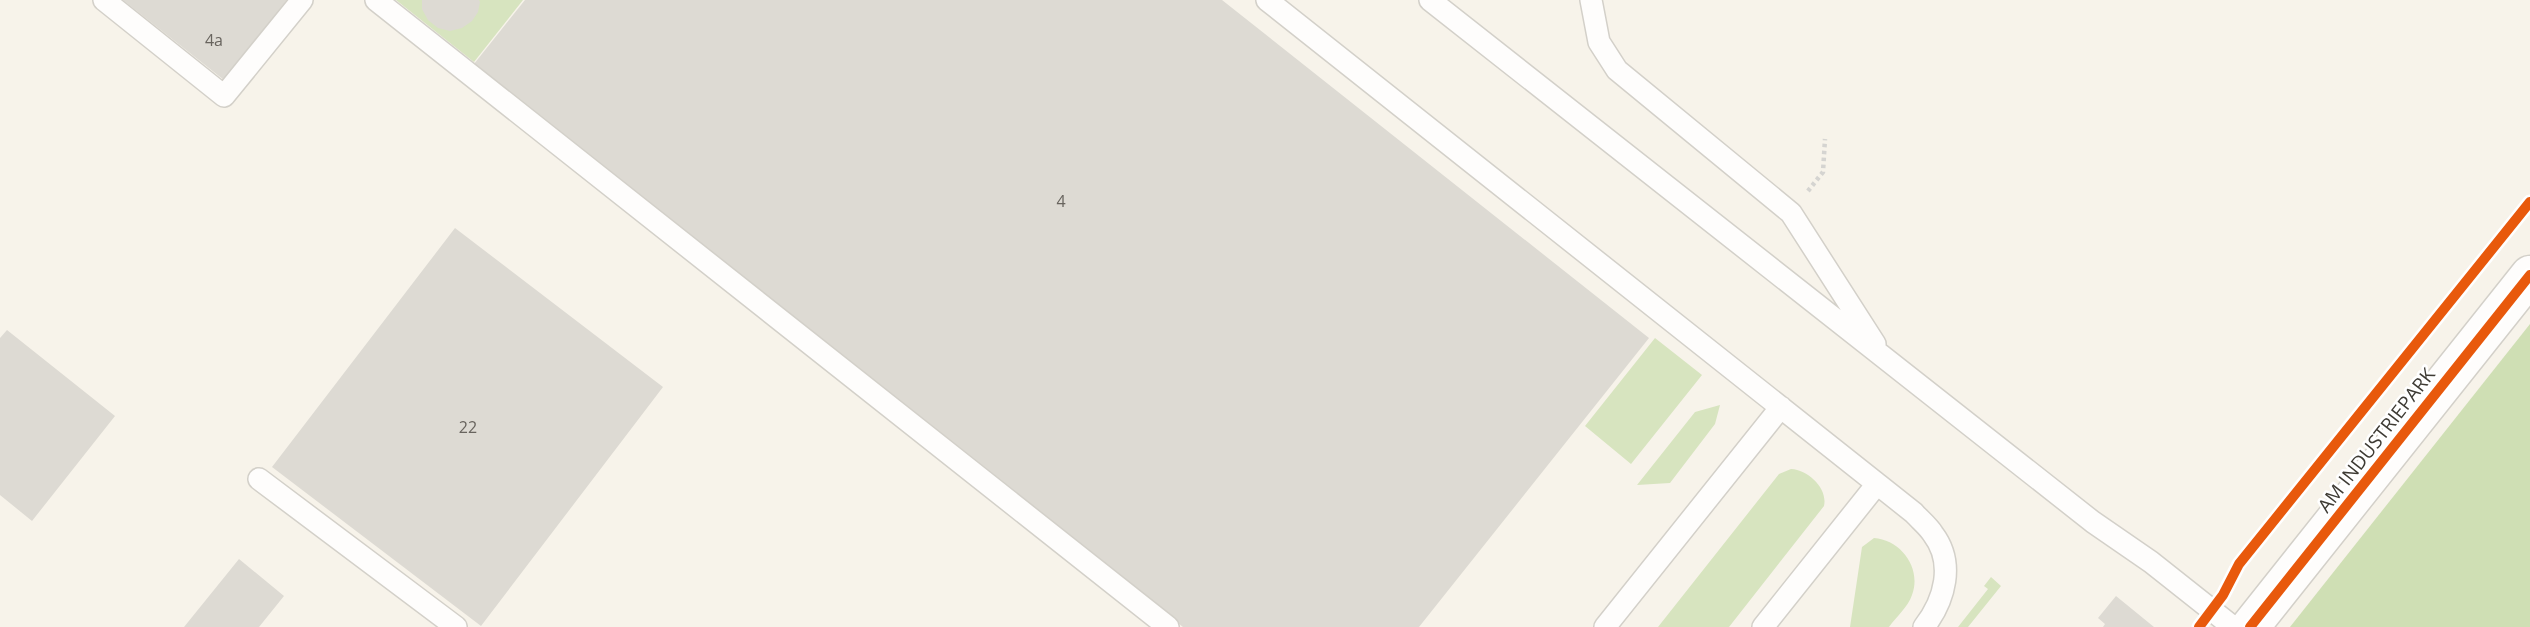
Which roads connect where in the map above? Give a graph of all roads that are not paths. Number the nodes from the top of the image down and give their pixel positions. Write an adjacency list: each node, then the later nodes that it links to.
1 (103, 0): 2 (lane)
2 (302, 0)
3 (376, 0): 13 (lane)
4 (1267, 0): 9 (lane)
5 (1430, 0): 8 (lane)
6 (1591, 0): 8 (lane)
7 (2530, 275): 18 (street, AM INDUSTRIEPARK)
8 (1883, 357): 17 (lane)
9 (1781, 407): 11 (lane); 14 (lane)
10 (259, 479): 12 (lane)
11 (1877, 484): 15 (lane); 16 (lane)
12 (456, 627)
13 (1168, 627)
14 (1605, 627)
15 (1763, 627)
16 (1924, 627)
17 (2233, 627)
18 (2250, 627)

